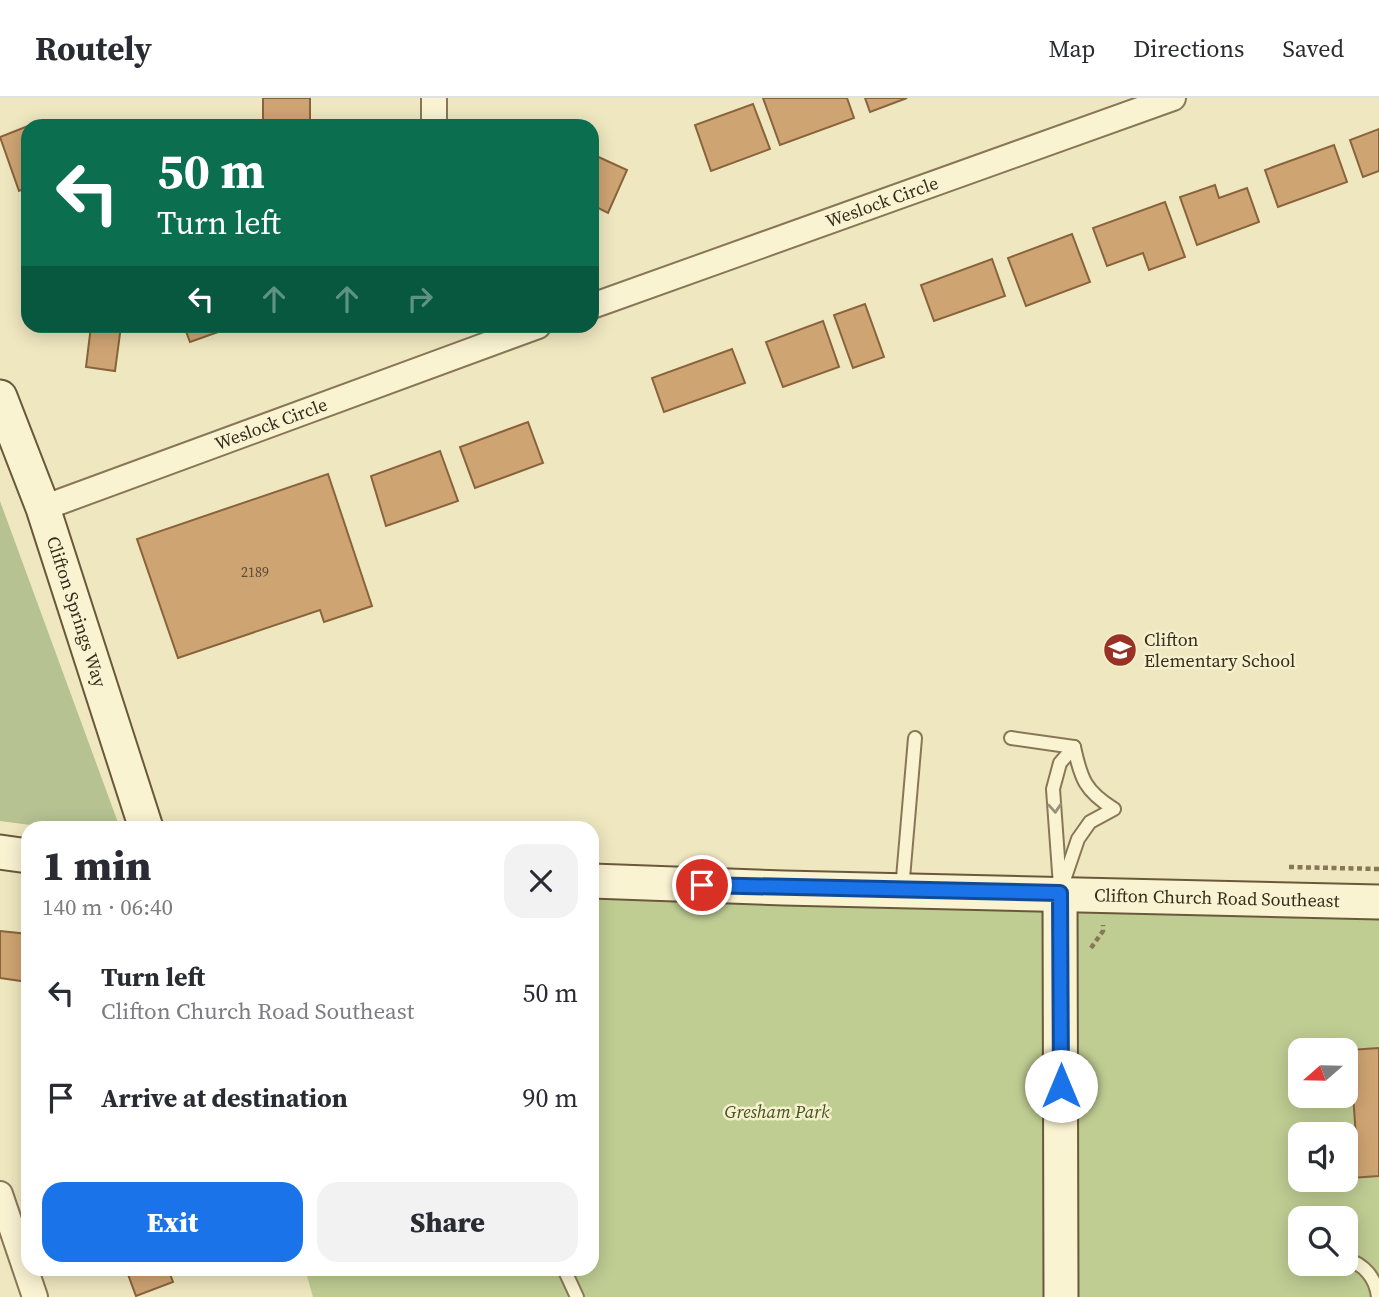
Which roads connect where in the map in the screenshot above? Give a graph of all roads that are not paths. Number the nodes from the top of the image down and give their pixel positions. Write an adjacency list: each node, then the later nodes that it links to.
1 (434, 98): 3 (street)
2 (1173, 98): 4 (street, Weslock Circle)
3 (434, 119)
4 (599, 303)
5 (496, 333): 7 (street, Weslock Circle)
6 (0, 397): 7 (street, Clifton Springs Way)
7 (43, 508): 11 (street, Clifton Springs Way)
8 (915, 738): 15 (lane)
9 (1011, 738): 10 (lane)
10 (1074, 747): 16 (lane, one-way to 16); 16 (lane)
11 (144, 821)
12 (0, 852): 13 (street)
13 (21, 855)
14 (599, 881): 15 (street, Clifton Church Road Southeast)
15 (902, 890): 16 (street, Clifton Church Road Southeast)
16 (1060, 893): 17 (street, Clifton Church Road Southeast); 25 (street)
17 (1379, 902)
18 (0, 1194): 19 (street)
19 (21, 1256)
20 (1358, 1265): 26 (lane)
21 (28, 1276): 23 (street)
22 (567, 1276): 24 (lane)
23 (35, 1297)
24 (577, 1297)
25 (1061, 1297)
26 (1378, 1297)

